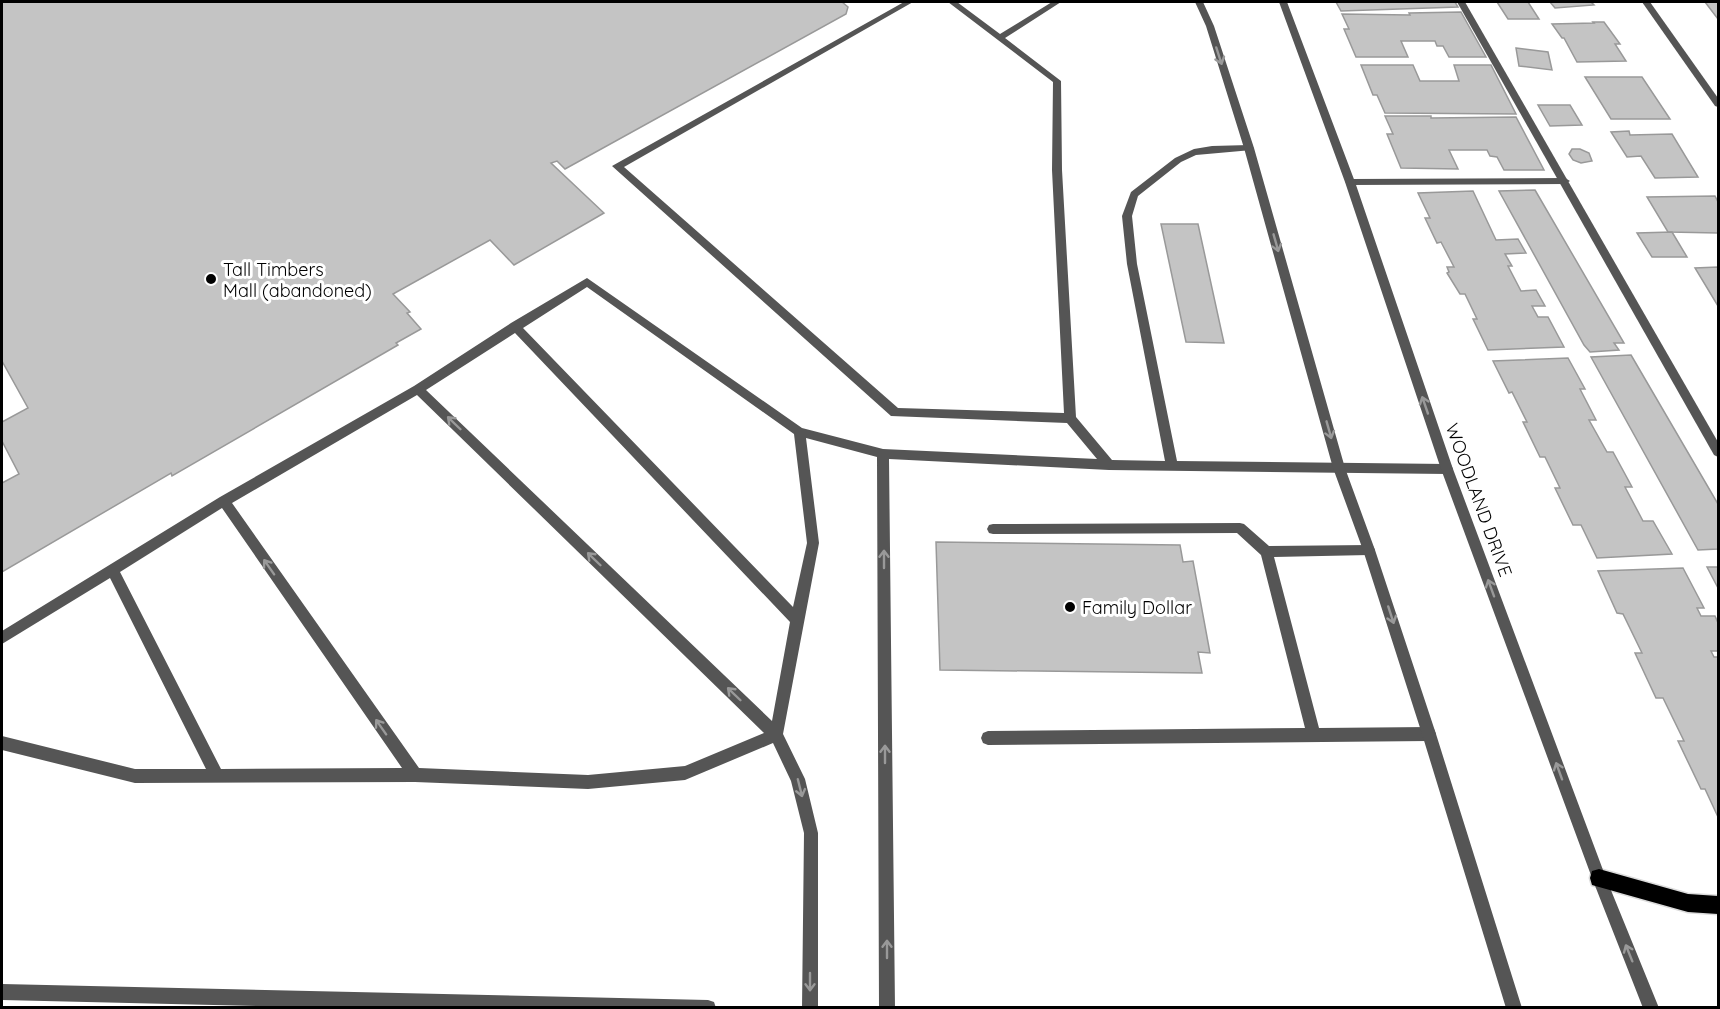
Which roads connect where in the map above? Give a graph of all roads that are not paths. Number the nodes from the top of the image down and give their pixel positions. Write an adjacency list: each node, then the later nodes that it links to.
1 (909, 2): 15 (street)
2 (952, 2): 8 (street)
3 (1057, 2): 8 (street)
4 (1199, 2): 10 (street, one-way to 10)
5 (1283, 2): 12 (street, WOODLAND DRIVE)
6 (1461, 2): 11 (street)
7 (1646, 2): 9 (street)
8 (999, 38): 15 (street)
9 (1719, 104)
10 (1249, 148): 20 (street); 21 (street, one-way to 21)
11 (1565, 181): 12 (street); 17 (street)
12 (1350, 182): 22 (street, WOODLAND DRIVE, one-way to 12)
13 (515, 326): 14 (street); 16 (street); 28 (street)
14 (418, 389): 23 (street); 31 (street, one-way to 14)
15 (1070, 418): 19 (street)
16 (799, 432): 18 (street); 28 (street)
17 (1719, 452)
18 (883, 454): 19 (street); 42 (street, one-way to 18)
19 (1109, 465): 20 (street)
20 (1172, 465): 21 (street)
21 (1339, 468): 22 (street); 25 (street)
22 (1447, 469): 37 (street, WOODLAND DRIVE, one-way to 22)
23 (224, 501): 27 (street); 35 (street, one-way to 23)
24 (993, 529): 26 (street)
25 (1369, 550): 26 (street); 30 (street, one-way to 30)
26 (1266, 552): 32 (street)
27 (112, 570): 29 (street); 36 (street)
28 (797, 620): 31 (street)
29 (3, 635)
30 (1430, 734): 32 (street); 43 (street)
31 (776, 735): 35 (street); 41 (street, one-way to 41)
32 (1314, 735): 33 (street)
33 (988, 738)
34 (2, 743): 36 (street)
35 (414, 775): 36 (street)
36 (217, 776)
37 (1599, 878): 38 (main road); 44 (street, WOODLAND DRIVE, one-way to 37)
38 (1719, 905)
39 (2, 992): 40 (street)
40 (708, 1008)
41 (810, 1008)
42 (887, 1008)
43 (1514, 1008)
44 (1651, 1008)

